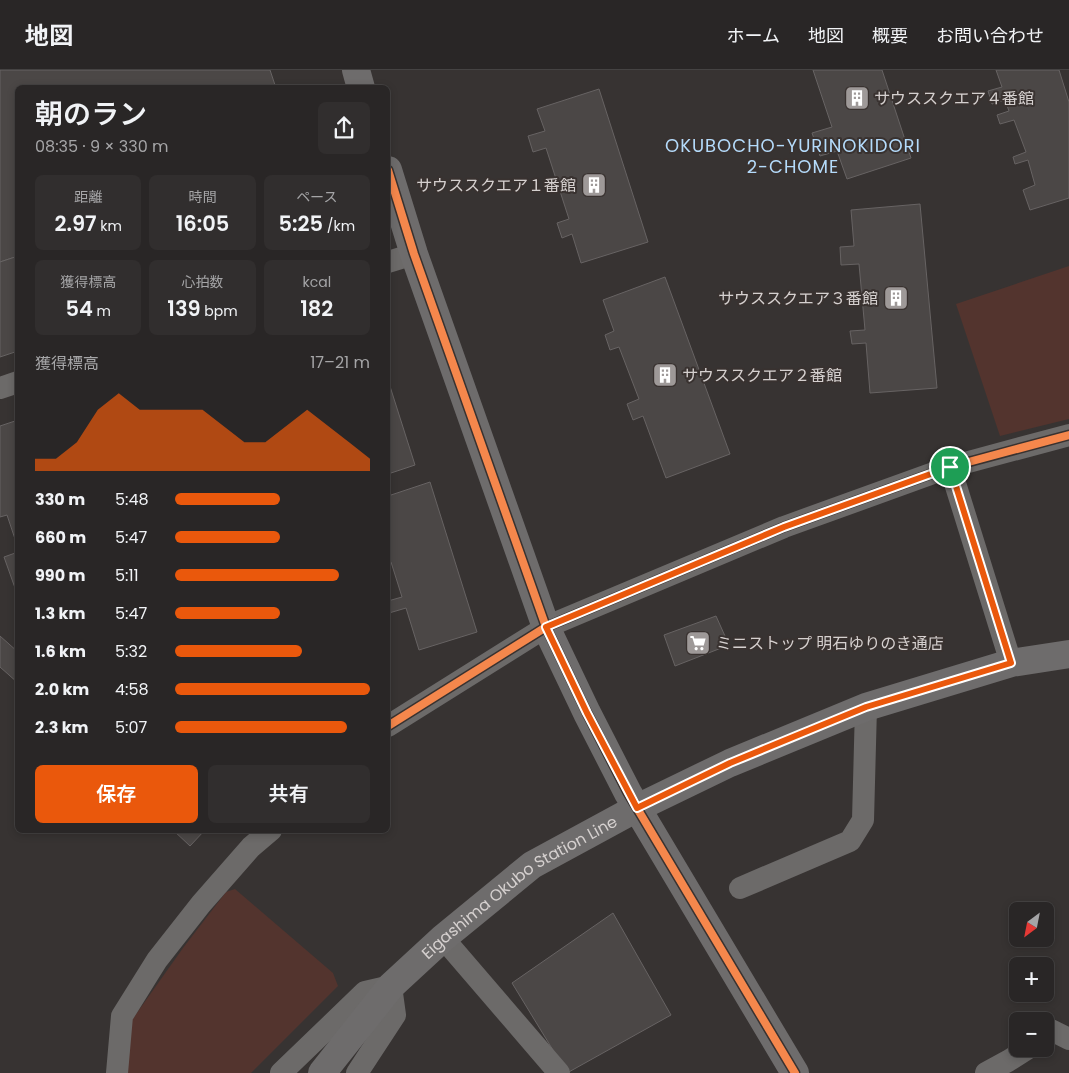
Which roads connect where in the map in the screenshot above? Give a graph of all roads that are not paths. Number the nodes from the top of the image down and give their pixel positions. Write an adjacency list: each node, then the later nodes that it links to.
1 (356, 70): 2 (street)
2 (360, 85)
3 (390, 176): 4 (street)
4 (414, 254): 5 (street); 10 (street)
5 (390, 261)
6 (15, 383): 7 (street)
7 (0, 388)
8 (1069, 435): 9 (street)
9 (950, 467): 10 (street); 12 (street)
10 (546, 627): 14 (street); 15 (street)
11 (1069, 654): 12 (street, Eigashima Okubo Station Line)
12 (1011, 663): 13 (street, Eigashima Okubo Station Line)
13 (866, 707): 15 (street, Eigashima Okubo Station Line); 17 (street)
14 (390, 725)
15 (637, 808): 18 (street, Eigashima Okubo Station Line); 29 (street)
16 (267, 833): 24 (street)
17 (740, 888)
18 (443, 938): 19 (street, Eigashima Okubo Station Line); 28 (street)
19 (391, 986): 25 (street); 26 (street, Eigashima Okubo Station Line); 27 (street)
20 (1054, 1032): 21 (street)
21 (1069, 1039)
22 (1019, 1057): 23 (street)
23 (1010, 1067): 30 (street)
24 (117, 1073)
25 (280, 1073)
26 (322, 1073)
27 (357, 1073)
28 (559, 1073)
29 (795, 1073)
30 (986, 1073)

